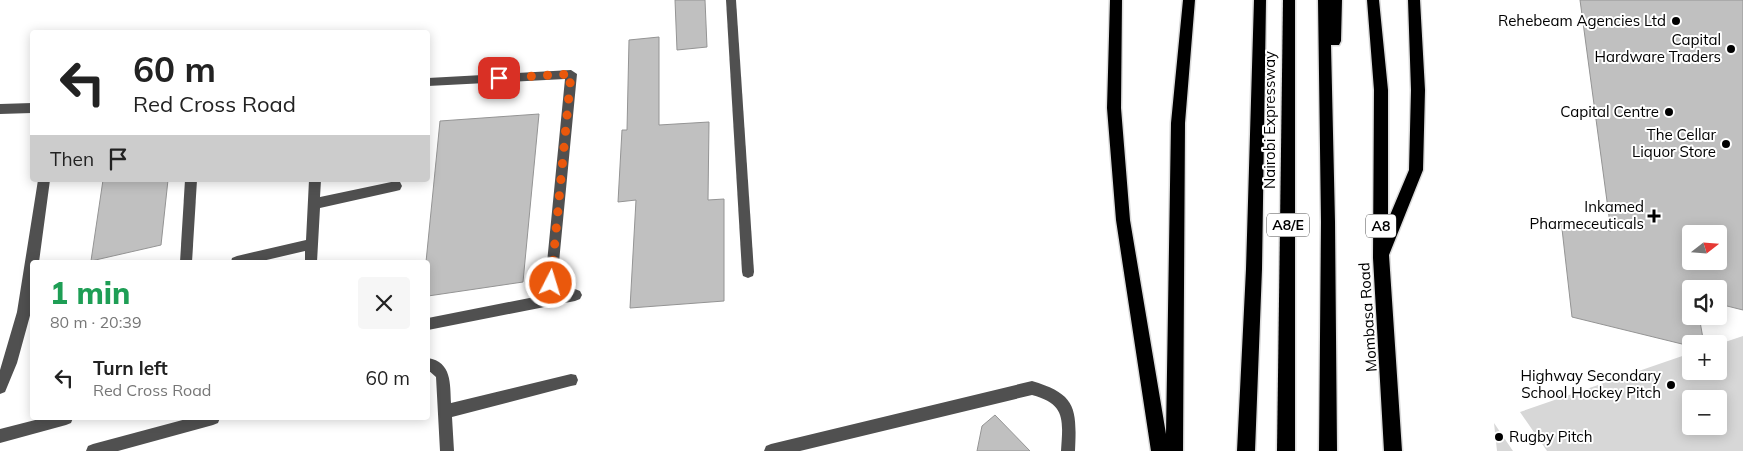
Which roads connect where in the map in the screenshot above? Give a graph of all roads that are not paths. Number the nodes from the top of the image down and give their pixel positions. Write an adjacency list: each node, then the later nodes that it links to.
1 (731, 0): 25 (lane)
2 (1116, 0): 42 (highway)
3 (1189, 0): 43 (highway)
4 (1260, 0): 44 (highway)
5 (1289, 0): 45 (highway, Nairobi Expressway / A8/E)
6 (1324, 0): 18 (highway, A8/E)
7 (1336, 0): 18 (highway)
8 (1373, 0): 20 (highway, Mombasa Road / A8)
9 (1414, 0): 20 (highway)
10 (430, 82): 26 (lane)
11 (30, 108): 12 (lane)
12 (0, 109)
13 (44, 182): 21 (lane)
14 (191, 182): 22 (lane)
15 (315, 182): 17 (lane)
16 (396, 186): 17 (lane)
17 (314, 204): 19 (lane)
18 (1328, 222): 46 (highway, A8/E)
19 (312, 244): 23 (lane); 24 (lane)
20 (1381, 258): 47 (highway, Mombasa Road / A8)
21 (34, 260)
22 (186, 260)
23 (245, 260)
24 (311, 260)
25 (748, 272)
26 (551, 283)
27 (576, 295): 30 (lane)
28 (30, 297): 29 (lane)
29 (28, 314): 33 (lane)
30 (430, 324)
31 (430, 364): 34 (lane)
32 (571, 380): 34 (lane)
33 (0, 387)
34 (444, 412): 39 (lane)
35 (59, 420): 37 (lane)
36 (207, 420): 38 (lane)
37 (0, 436)
38 (93, 451)
39 (447, 451)
40 (771, 451): 41 (lane)
41 (1068, 451)
42 (1160, 451)
43 (1174, 451)
44 (1246, 451)
45 (1286, 451)
46 (1328, 451)
47 (1393, 451)

